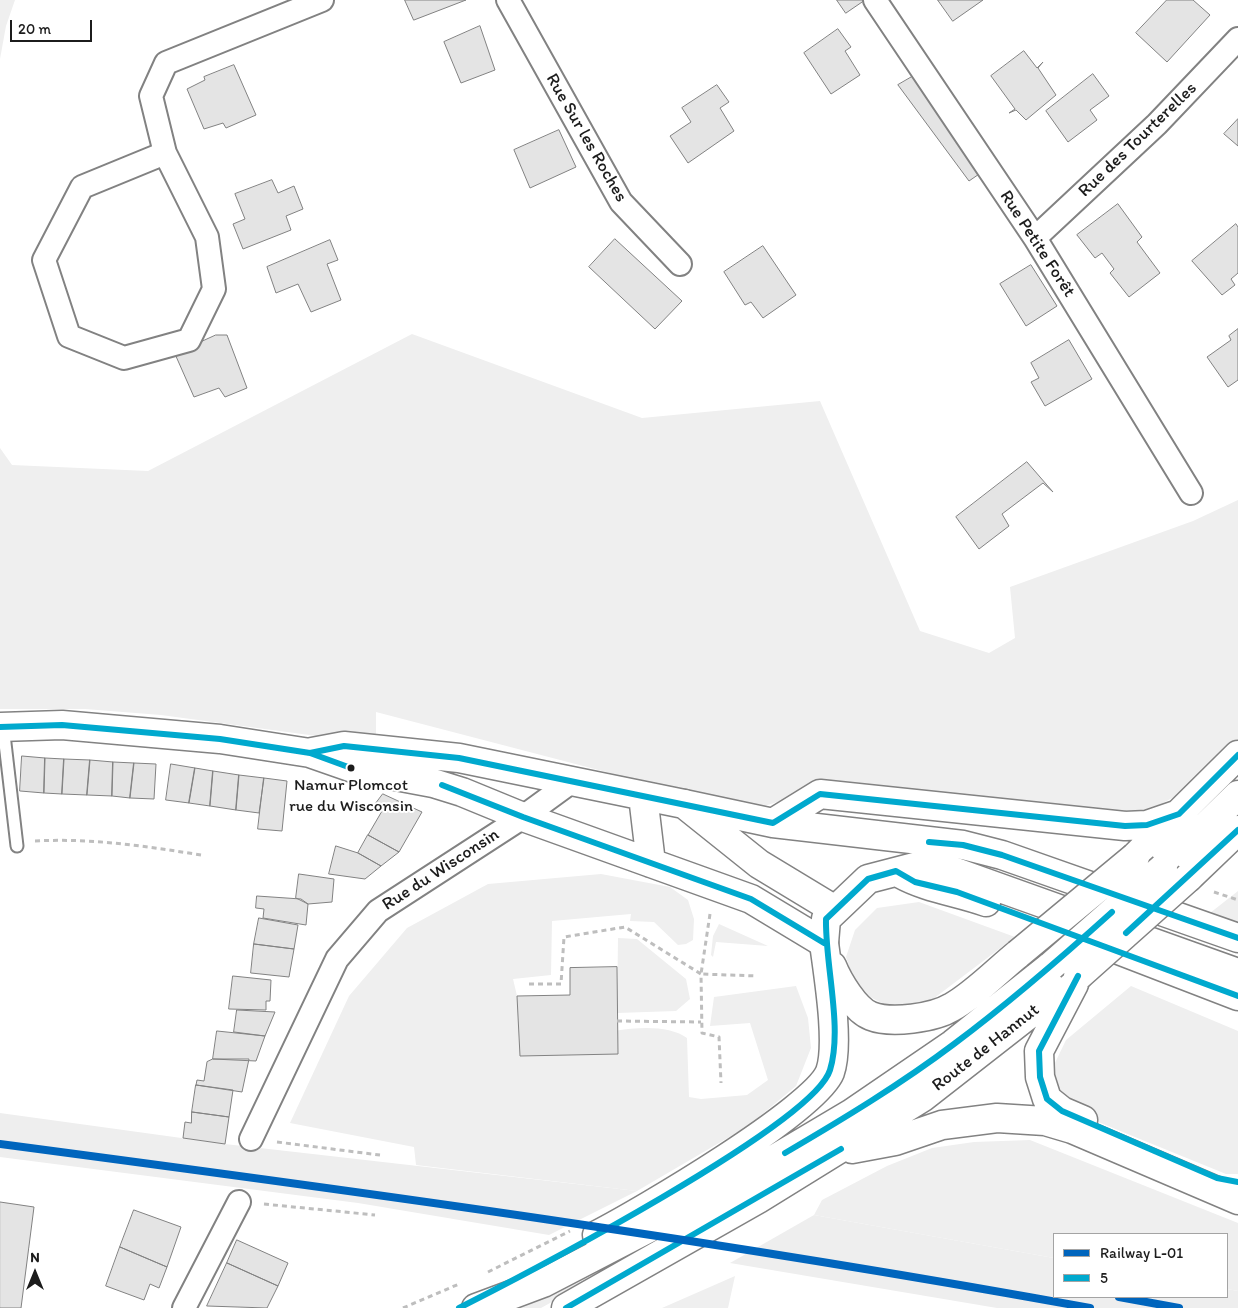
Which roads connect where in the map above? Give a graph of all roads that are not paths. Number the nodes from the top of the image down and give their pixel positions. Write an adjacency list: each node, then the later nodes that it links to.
1 (322, 0): 5 (street)
2 (508, 0): 7 (street, Rue Sur les Roches)
3 (875, 0): 6 (street, Rue Petite Forêt)
4 (1238, 39): 6 (street, Rue des Tourterelles)
5 (165, 152): 5 (street)
6 (1035, 238): 8 (street, Rue Petite Forêt)
7 (680, 264)
8 (1191, 493)
9 (2, 727): 10 (main road); 20 (lane)
10 (310, 753): 12 (main road); 17 (main road)
11 (1238, 755): 16 (main road)
12 (571, 782): 14 (main road); 17 (street, Rue du Wisconsin)
13 (1238, 795): 38 (main road, bridge)
14 (643, 796): 15 (main road); 22 (main road)
15 (684, 804): 18 (main road); 25 (main road)
16 (1179, 814): 18 (main road); 27 (main road, bridge)
17 (523, 818): 22 (main road); 31 (street, Rue du Wisconsin)
18 (773, 824): 21 (main road)
19 (1238, 830): 29 (main road, Route de Hannut, bridge)
20 (16, 846)
21 (1002, 855): 23 (main road); 26 (main road)
22 (651, 862): 27 (main road)
23 (947, 869): 24 (main road); 28 (main road)
24 (896, 871): 25 (main road); 30 (main road)
25 (835, 910): 27 (main road)
26 (1238, 938)
27 (824, 943): 37 (main road)
28 (1238, 973)
29 (1078, 976): 32 (main road, Route de Hannut); 33 (main road)
30 (1238, 996)
31 (251, 1139)
32 (838, 1151): 34 (main road); 39 (main road, Route de Hannut)
33 (1238, 1182)
34 (1238, 1200)
35 (239, 1202): 36 (street)
36 (184, 1308)
37 (459, 1308)
38 (476, 1308)
39 (566, 1308)

